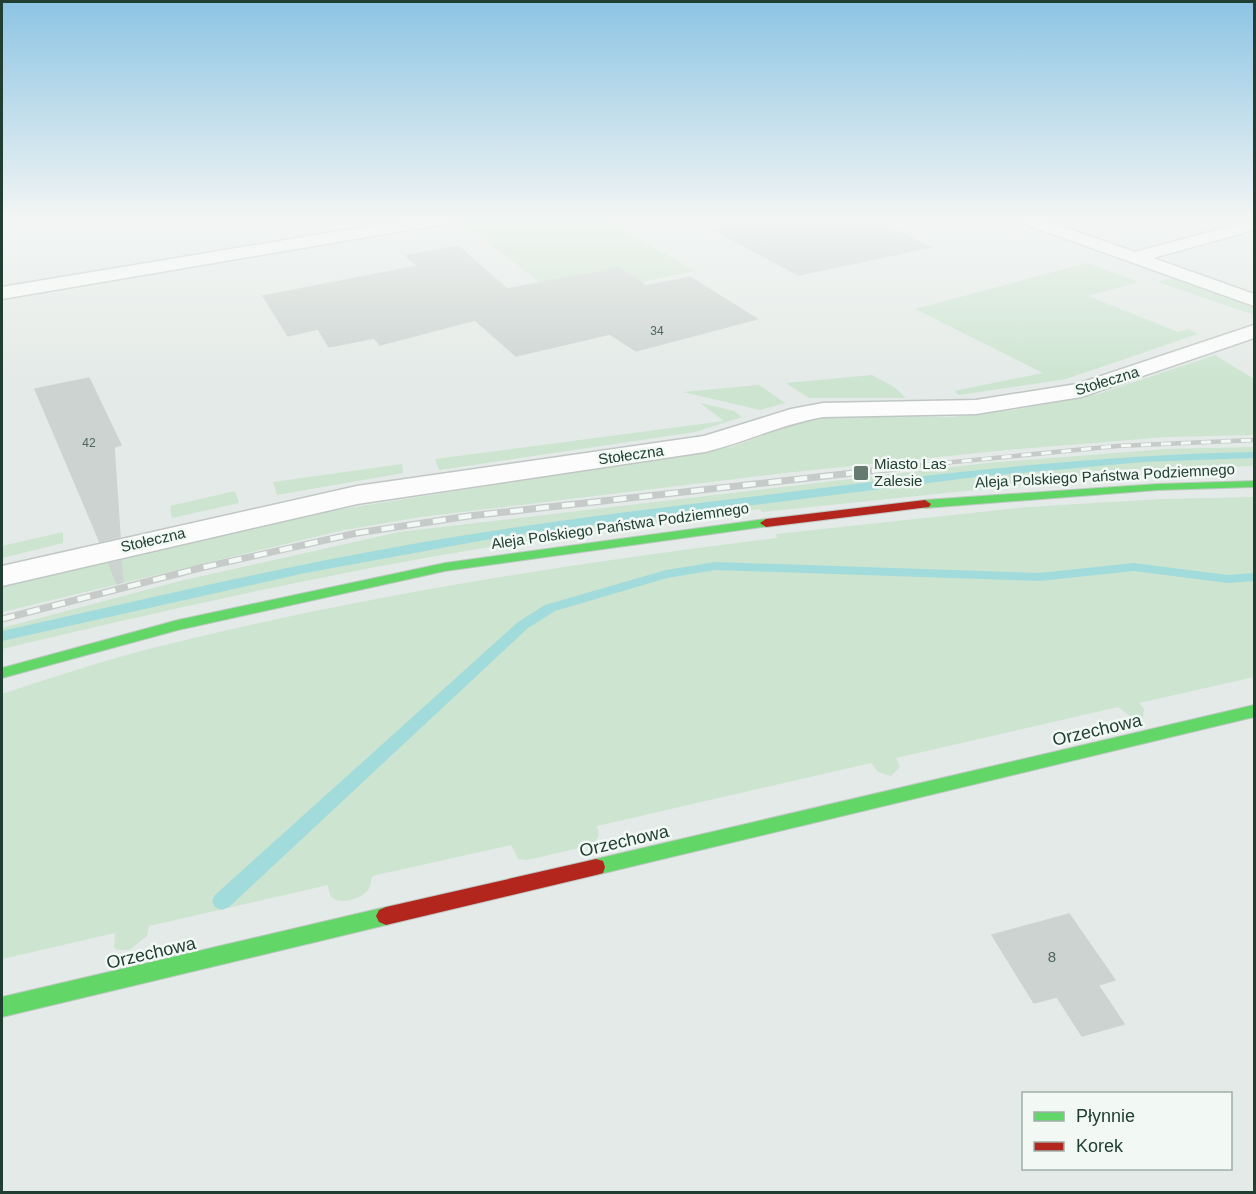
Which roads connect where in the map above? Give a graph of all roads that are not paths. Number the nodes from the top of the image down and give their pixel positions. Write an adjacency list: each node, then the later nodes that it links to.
1 (123, 273): 3 (street)
2 (1176, 273): 4 (street)
3 (2, 293)
4 (1254, 300)
5 (1254, 331): 7 (street, Stołeczna)
6 (1254, 484): 8 (street, Aleja Polskiego Państwa Podziemnego)
7 (2, 576)
8 (2, 673)
9 (1254, 711): 10 (street, Orzechowa)
10 (2, 1006)

